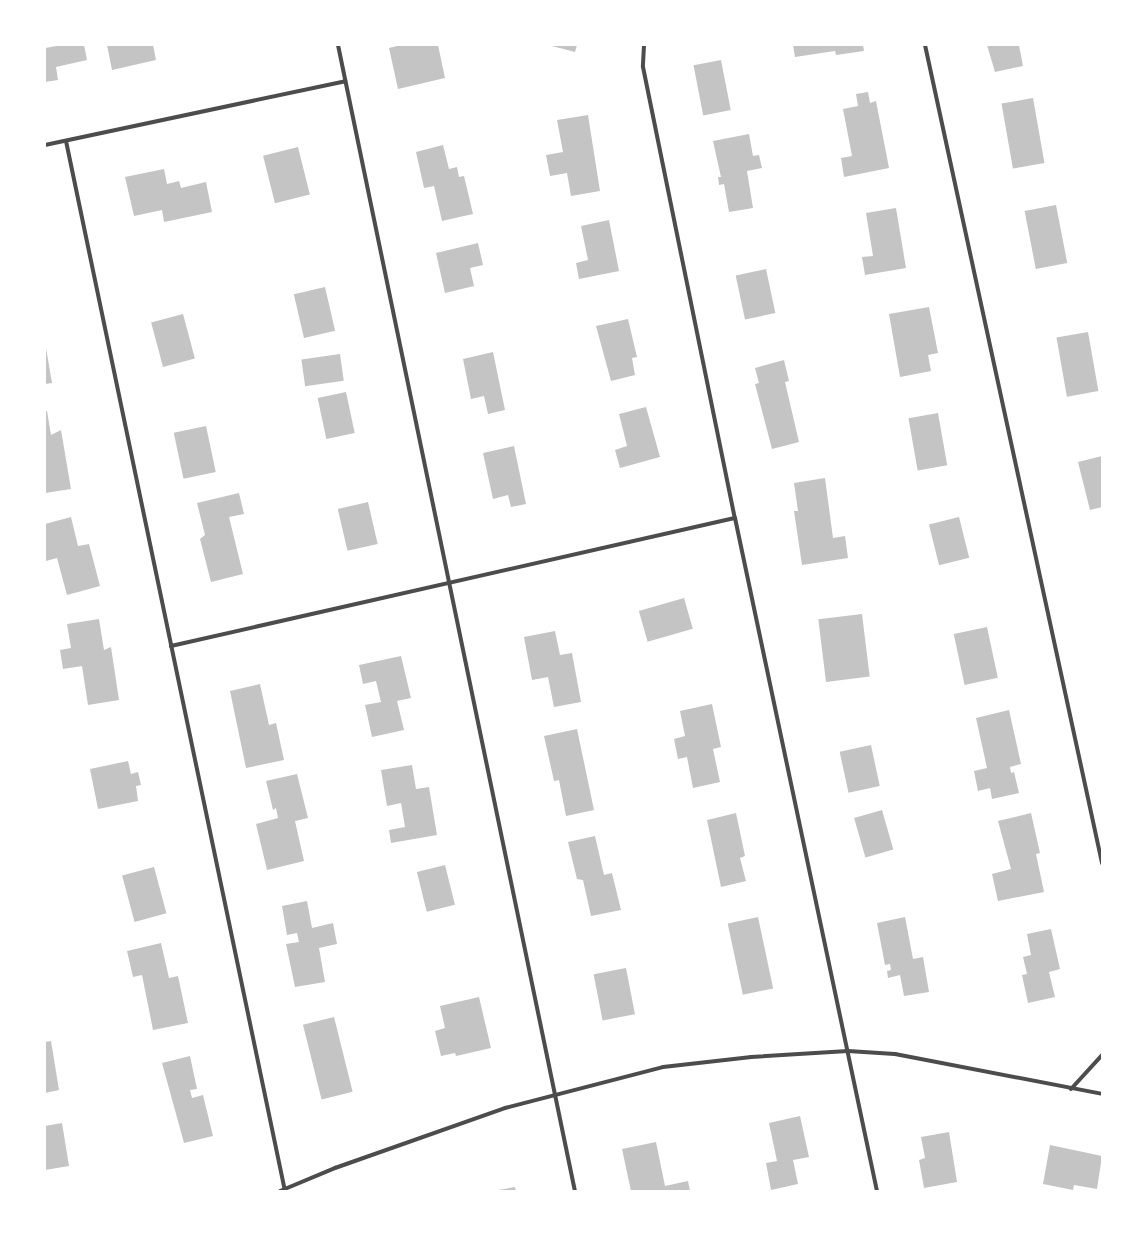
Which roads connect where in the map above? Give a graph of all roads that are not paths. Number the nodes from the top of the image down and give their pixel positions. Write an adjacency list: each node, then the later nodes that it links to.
1 (338, 45): 4 (street)
2 (644, 45): 7 (street)
3 (925, 45): 10 (street)
4 (345, 81): 5 (street); 8 (street)
5 (66, 141): 6 (street); 9 (street)
6 (45, 145)
7 (735, 518): 8 (street); 11 (street)
8 (449, 583): 9 (street); 15 (street)
9 (171, 646): 16 (street)
10 (1102, 863)
11 (848, 1052): 13 (street); 15 (street); 18 (street)
12 (1102, 1055): 13 (street)
13 (1071, 1089): 14 (street)
14 (1102, 1094)
15 (555, 1095): 16 (street); 17 (street)
16 (283, 1190)
17 (575, 1191)
18 (877, 1191)

